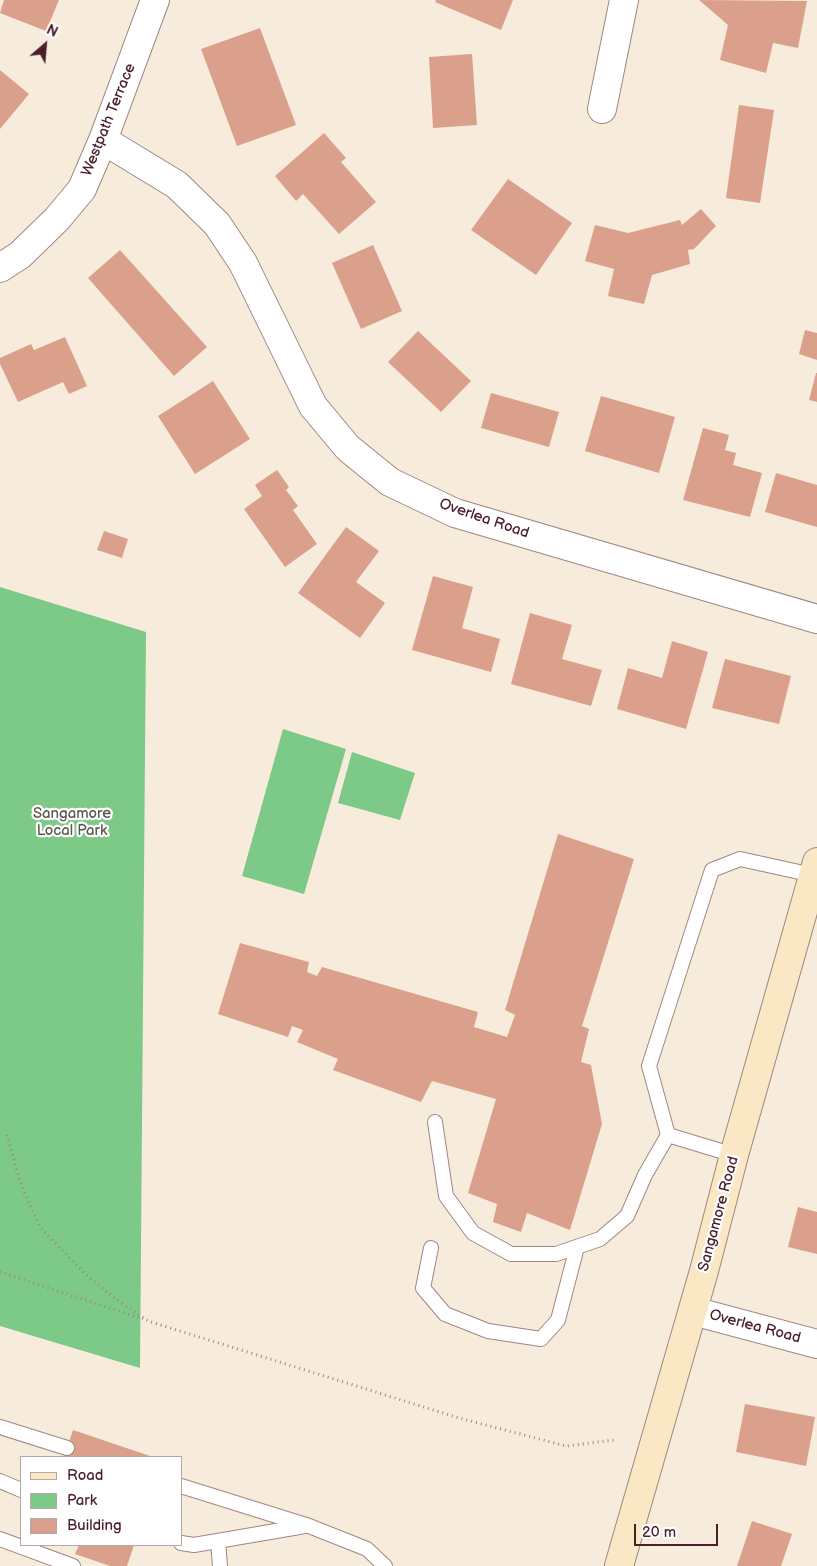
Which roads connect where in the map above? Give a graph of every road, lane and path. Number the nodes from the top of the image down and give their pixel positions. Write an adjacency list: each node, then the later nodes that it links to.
1 (155, 0): 4 (street, Westpath Terrace)
2 (624, 0): 3 (street)
3 (602, 109)
4 (103, 140): 5 (street, Westpath Terrace); 6 (street, Overlea Road)
5 (0, 268)
6 (817, 619)
7 (815, 869): 10 (lane); 11 (street, Sangamore Road)
8 (435, 1122): 12 (lane)
9 (7, 1135): 16 (path)
10 (668, 1135): 11 (lane); 12 (lane)
11 (734, 1155): 15 (street, Sangamore Road)
12 (578, 1247): 13 (lane)
13 (432, 1248)
14 (0, 1272): 16 (path)
15 (693, 1310): 17 (street, Overlea Road); 31 (street, Sangamore Road)
16 (148, 1320): 19 (path)
17 (817, 1344)
18 (0, 1427): 20 (lane)
19 (614, 1440)
20 (67, 1448)
21 (0, 1481): 23 (lane)
22 (182, 1486): 24 (lane)
23 (20, 1490)
24 (309, 1526): 26 (lane); 30 (lane)
25 (0, 1539): 28 (lane)
26 (218, 1541): 27 (lane); 29 (lane)
27 (182, 1543)
28 (73, 1566)
29 (220, 1566)
30 (385, 1566)
31 (619, 1566)

